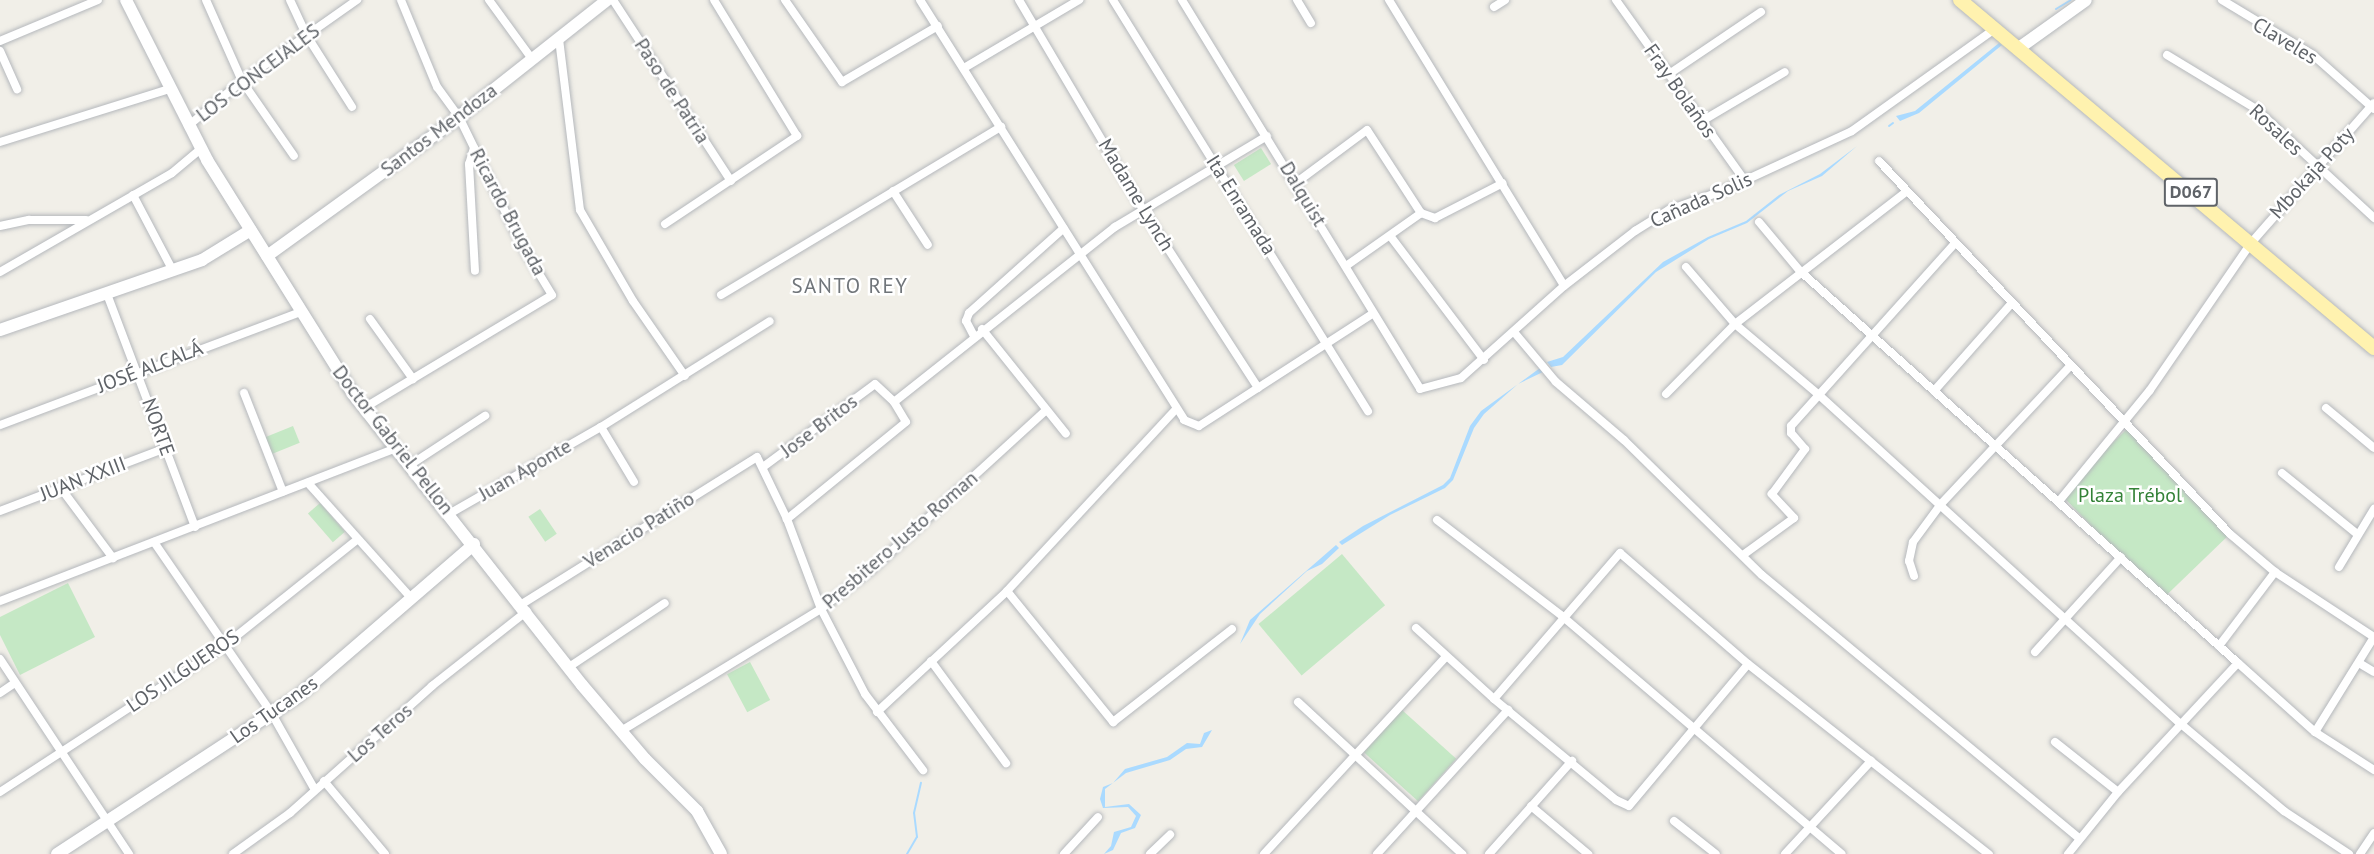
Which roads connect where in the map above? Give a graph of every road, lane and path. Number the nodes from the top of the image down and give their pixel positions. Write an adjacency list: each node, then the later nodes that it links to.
1 (98, 0): 32 (street)
2 (126, 0): 42 (street, Doctor Gabriel Pellon)
3 (206, 0): 40 (street)
4 (290, 0): 30 (street)
5 (357, 0): 30 (street, LOS CONCEJALES)
6 (401, 0): 45 (street, Ricardo Brugada)
7 (489, 0): 36 (street)
8 (613, 0): 57 (street, Paso de Patria)
9 (714, 0): 57 (street)
10 (785, 0): 27 (street)
11 (920, 0): 27 (street)
12 (1019, 0): 28 (street, Madame Lynch)
13 (1079, 0): 28 (street)
14 (1113, 0): 55 (street, Ita Enramada)
15 (1182, 0): 49 (street, Dalquist)
16 (1297, 0): 26 (street)
17 (1389, 0): 60 (street)
18 (1505, 0): 24 (street)
19 (1960, 0): 29 (main road, D067)
20 (2086, 0): 33 (street)
21 (2222, 0): 43 (street, Claveles)
22 (1618, 1): 39 (street, Fray Bolaños)
23 (600, 2): 31 (street, Santos Mendoza)
24 (1494, 7)
25 (1761, 12): 39 (street)
26 (1311, 23)
27 (938, 26): 37 (street)
28 (1036, 27): 37 (street); 64 (street, Madame Lynch)
29 (1996, 28): 33 (main road, D067); 58 (street, Cañada Solis)
30 (307, 36): 40 (street, LOS CONCEJALES); 44 (street)
31 (559, 39): 36 (street, Santos Mendoza); 104 (street)
32 (0, 41)
33 (2019, 48): 75 (main road, D067)
34 (0, 51): 41 (street)
35 (2167, 55): 56 (street, Rosales)
36 (532, 59): 45 (street, Santos Mendoza)
37 (964, 68): 48 (street)
38 (1785, 72): 46 (street)
39 (1669, 75): 46 (street, Fray Bolaños)
40 (242, 81): 47 (street, LOS CONCEJALES); 53 (street)
41 (17, 89)
42 (169, 89): 47 (street, Doctor Gabriel Pellon); 50 (street)
43 (2373, 106): 56 (street, Mbokaja Poty)
44 (352, 107)
45 (459, 117): 51 (street, Ricardo Brugada); 78 (street, Santos Mendoza)
46 (1702, 121): 58 (street, Fray Bolaños)
47 (188, 126): 52 (street, Doctor Gabriel Pellon)
48 (1001, 127): 61 (street); 71 (street)
49 (1267, 136): 55 (street); 59 (street, Dalquist)
50 (0, 142)
51 (474, 148): 82 (street); 105 (street, Ricardo Brugada)
52 (201, 149): 63 (street); 72 (street, Doctor Gabriel Pellon)
53 (294, 156)
54 (1879, 161): 62 (street)
55 (1217, 166): 64 (street); 99 (street, Ita Enramada)
56 (2316, 168): 66 (street, Rosales); 75 (street, Mbokaja Poty)
57 (731, 181): 69 (street)
58 (1745, 181): 85 (street, Cañada Solis)
59 (1297, 182): 65 (street); 79 (street, Dalquist)
60 (1503, 183): 65 (street); 85 (street)
61 (893, 191): 76 (street); 87 (street)
62 (1907, 191): 74 (street); 84 (street)
63 (133, 195): 67 (street); 81 (street)
64 (1143, 210): 77 (street); 106 (street, Madame Lynch)
65 (1421, 213): 73 (street)
66 (2374, 218)
67 (90, 220): 70 (street); 83 (street)
68 (1759, 222): 84 (street)
69 (665, 224)
70 (0, 226)
71 (1064, 228): 77 (street); 97 (street)
72 (251, 230): 78 (street, Doctor Gabriel Pellon); 81 (street)
73 (1391, 237): 79 (street); 101 (street)
74 (1955, 243): 88 (street); 98 (street)
75 (2251, 243): 100 (main road, D067); 120 (street, Mbokaja Poty)
76 (928, 245)
77 (1079, 253): 94 (street); 115 (street)
78 (267, 256): 89 (street, Doctor Gabriel Pellon)
79 (1346, 266): 90 (street, Dalquist)
80 (1686, 267): 93 (street)
81 (173, 271): 86 (street)
82 (475, 271)
83 (0, 272)
84 (1800, 272): 93 (street); 98 (street)
85 (1564, 286): 96 (street, Cañada Solis)
86 (107, 294): 95 (street); 103 (street, NORTE)
87 (721, 295)
88 (2011, 304): 102 (street); 108 (street)
89 (301, 312): 103 (street, JOSÉ ALCALÁ); 113 (street, Doctor Gabriel Pellon)
90 (1372, 314): 99 (street); 107 (street, Dalquist)
91 (370, 319): 105 (street)
92 (770, 321): 104 (street, Juan Aponte)
93 (1735, 324): 110 (street); 111 (street)
94 (982, 329): 97 (street); 116 (street)
95 (0, 330)
96 (1514, 332): 101 (street, Cañada Solis); 146 (street)
97 (974, 336): 112 (street)
98 (1872, 336): 108 (street); 111 (street)
99 (1327, 346): 106 (street); 117 (street, Ita Enramada)
100 (2374, 348)
101 (1484, 360): 107 (street, Cañada Solis)
102 (2070, 366): 120 (street); 123 (street)
103 (138, 371): 119 (street, JOSÉ ALCALÁ); 124 (street, NORTE)
104 (686, 376): 121 (street, Juan Aponte)
105 (413, 379): 113 (street)
106 (1257, 388): 115 (street)
107 (1420, 389)
108 (1934, 391): 123 (street)
109 (244, 393): 133 (street)
110 (1666, 394)
111 (1819, 394): 135 (street); 146 (street)
112 (894, 402): 128 (street, Jose Britos); 139 (street)
113 (364, 408): 125 (street, Doctor Gabriel Pellon)
114 (2326, 408): 126 (street)
115 (1176, 409): 152 (street)
116 (1046, 410): 122 (street); 157 (street, Presbitero Justo Roman)
117 (1368, 411)
118 (485, 416): 127 (street)
119 (0, 425)
120 (2124, 425): 134 (street, Mbokaja Poty); 150 (street)
121 (601, 427): 130 (street); 138 (street, Juan Aponte)
122 (1066, 434)
123 (1996, 446): 134 (street); 135 (street)
124 (166, 448): 132 (street, JUAN XXIII); 141 (street, NORTE)
125 (397, 448): 127 (street, Doctor Gabriel Pellon); 131 (street)
126 (2374, 448)
127 (410, 465): 138 (street, Doctor Gabriel Pellon)
128 (763, 467): 139 (street); 156 (street, Venacio Patiño)
129 (2282, 473): 142 (street)
130 (634, 482)
131 (308, 483): 133 (street); 143 (street)
132 (60, 487): 136 (street, JUAN XXIII); 148 (street)
133 (283, 492): 141 (street)
134 (2060, 500): 147 (street)
135 (1941, 504): 151 (street); 159 (street)
136 (1, 509)
137 (2374, 509): 142 (street)
138 (449, 513): 145 (street, Doctor Gabriel Pellon)
139 (787, 519): 157 (street)
140 (1437, 520): 158 (street)
141 (195, 527): 144 (street)
142 (2357, 534): 149 (street)
143 (357, 540): 153 (street); 162 (street, LOS JILGUEROS)
144 (154, 542): 148 (street); 162 (street)
145 (474, 544): 153 (street, Los Tucanes); 156 (street, Doctor Gabriel Pellon)
146 (1743, 555): 204 (street)
147 (2121, 557): 159 (street); 163 (street)
148 (113, 558): 154 (street)
149 (2339, 567)
150 (2275, 572): 163 (street); 169 (street)
151 (1914, 576)
152 (1006, 591): 161 (street); 167 (street)
153 (412, 599): 179 (street, Los Tucanes)
154 (0, 601)
155 (664, 603): 171 (street)
156 (524, 607): 171 (street, Doctor Gabriel Pellon); 192 (street, Los Teros)
157 (821, 609): 178 (street); 181 (street, Presbitero Justo Roman)
158 (1562, 616): 170 (street); 175 (street); 182 (street)
159 (2066, 616): 164 (street); 180 (street)
160 (1416, 628): 165 (street)
161 (1232, 629)
162 (224, 646): 179 (street); 185 (street, LOS JILGUEROS)
163 (2219, 646): 168 (street)
164 (2035, 652)
165 (1446, 657): 175 (street); 186 (street)
166 (0, 659): 173 (street)
167 (931, 661): 178 (street); 189 (street)
168 (2238, 663): 180 (street); 183 (street)
169 (2359, 663): 172 (street); 183 (street)
170 (1748, 664): 182 (street); 188 (street)
171 (569, 667): 181 (street, Doctor Gabriel Pellon)
172 (2374, 672)
173 (15, 683): 174 (street); 185 (street)
174 (0, 693)
175 (1494, 699): 177 (street)
176 (1298, 702): 186 (street)
177 (1508, 710): 187 (street); 197 (street)
178 (877, 712): 190 (street)
179 (272, 714): 193 (street); 200 (street, Los Tucanes)
180 (2181, 724): 195 (street); 222 (street)
181 (621, 731): 209 (street, Doctor Gabriel Pellon)
182 (1692, 731): 187 (street); 201 (street)
183 (2315, 732): 191 (street)
184 (2055, 742): 195 (street)
185 (63, 750): 194 (street, LOS JILGUEROS); 200 (street)
186 (1355, 754): 197 (street); 212 (street)
187 (1572, 761): 196 (street)
188 (1870, 761): 201 (street); 220 (street)
189 (1006, 763)
190 (923, 770)
191 (2374, 770)
192 (324, 781): 193 (street, Los Teros); 208 (street)
193 (315, 790): 207 (street, Los Teros)
194 (0, 792)
195 (2118, 792): 204 (street)
196 (1531, 806): 215 (street); 216 (street)
197 (1418, 811): 213 (street); 214 (street)
198 (1098, 817): 210 (street)
199 (1674, 820): 217 (street)
200 (109, 821): 205 (street, Los Tucanes); 206 (street)
201 (1809, 827): 218 (street); 219 (street)
202 (2374, 833): 223 (street)
203 (1170, 834): 211 (street)
204 (2079, 838): 221 (street)
205 (57, 854)
206 (129, 854)
207 (233, 854)
208 (385, 854)
209 (721, 854)
210 (1064, 854)
211 (1150, 854)
212 (1263, 854)
213 (1377, 854)
214 (1462, 854)
215 (1489, 854)
216 (1588, 854)
217 (1716, 854)
218 (1785, 854)
219 (1842, 854)
220 (1989, 854)
221 (2068, 854)
222 (2349, 854)
223 (2360, 854)

